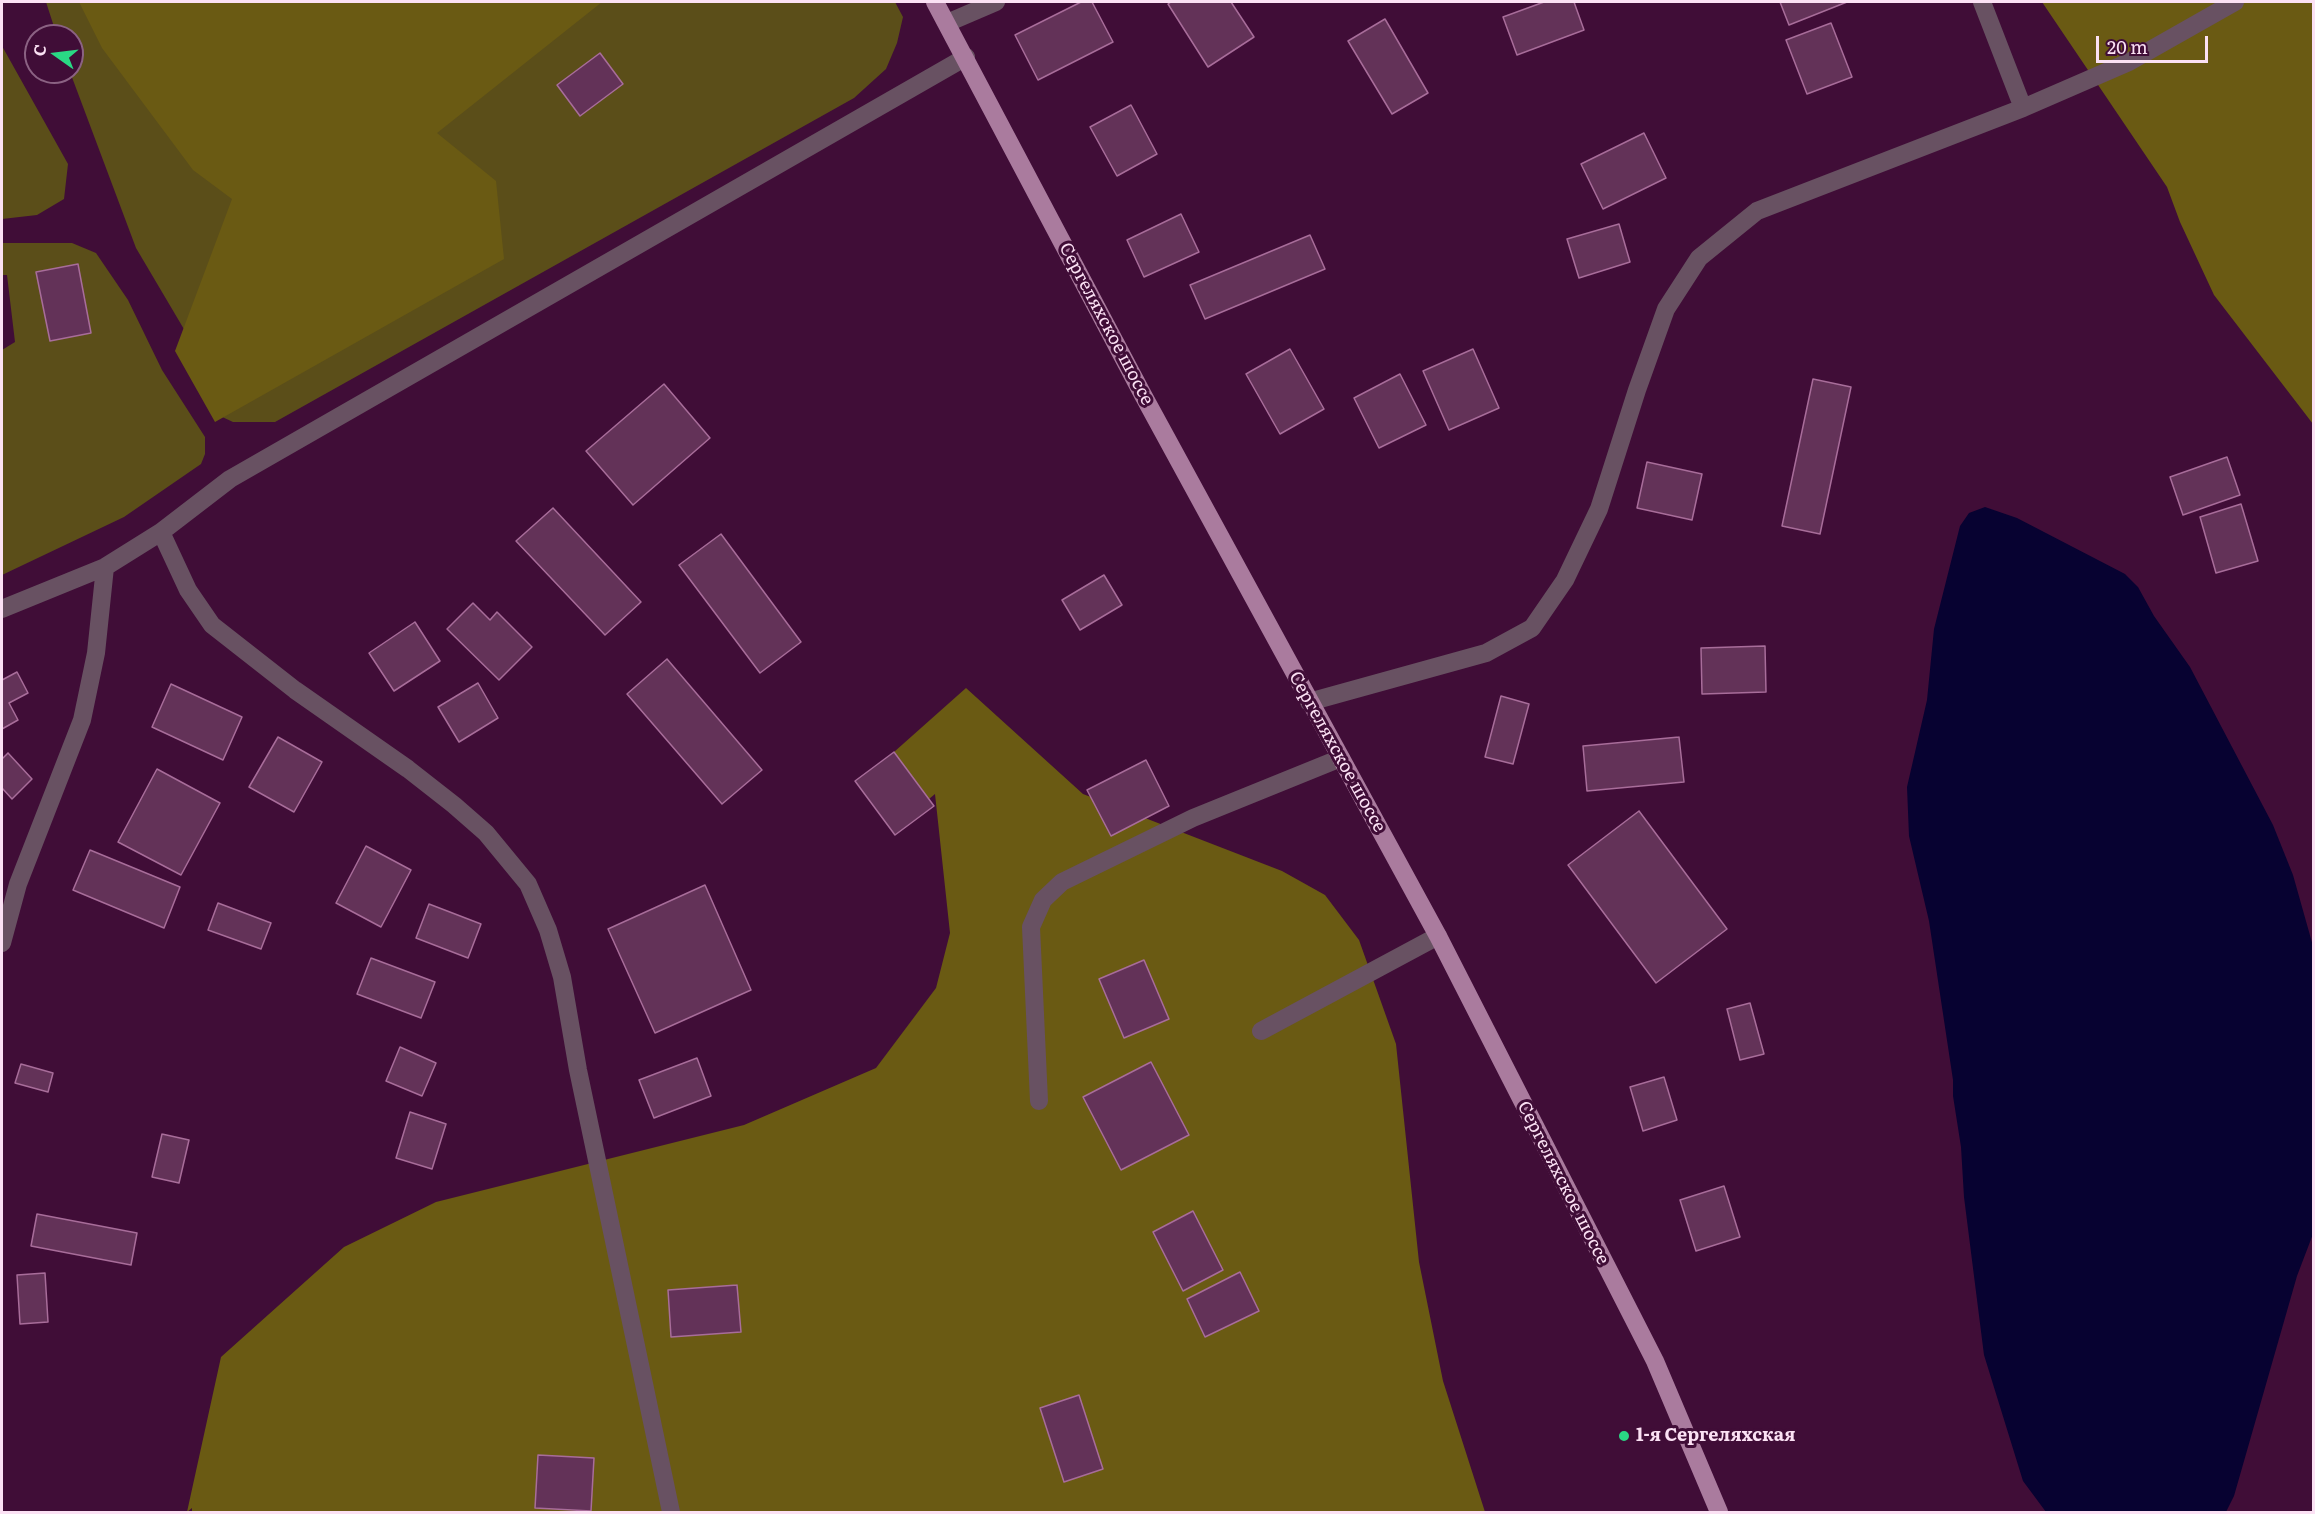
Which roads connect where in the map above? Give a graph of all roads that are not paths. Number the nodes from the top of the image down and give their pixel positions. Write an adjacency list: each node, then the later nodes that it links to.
1 (935, 2): 5 (main road, Сергеляхское шоссе)
2 (996, 2): 5 (street)
3 (1982, 2): 7 (street)
4 (2235, 2): 7 (street)
5 (947, 22): 6 (main road, Сергеляхское шоссе)
6 (966, 57): 8 (street); 11 (main road, Сергеляхское шоссе)
7 (2024, 108): 11 (street)
8 (161, 532): 9 (street); 17 (street)
9 (105, 567): 10 (street); 14 (street)
10 (2, 609)
11 (1309, 702): 12 (main road, Сергеляхское шоссе)
12 (1341, 758): 13 (main road, Сергеляхское шоссе); 16 (street)
13 (1438, 936): 15 (street); 18 (main road, Сергеляхское шоссе)
14 (2, 943)
15 (1261, 1030)
16 (1039, 1101)
17 (672, 1512)
18 (1719, 1512)

